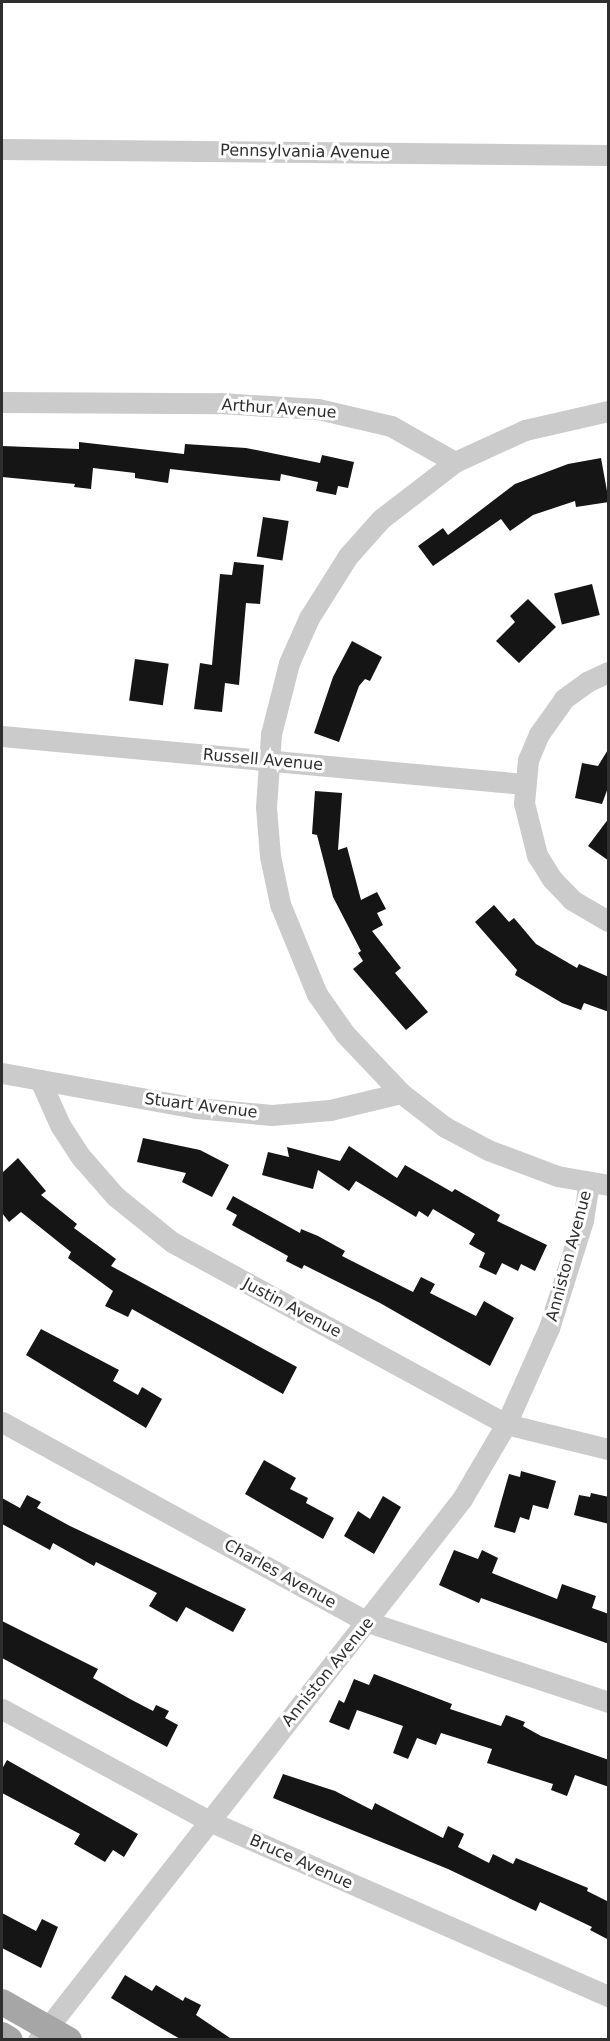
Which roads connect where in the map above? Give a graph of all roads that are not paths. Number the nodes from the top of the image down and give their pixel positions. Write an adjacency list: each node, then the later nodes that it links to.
1 (2, 149): 2 (street, Pennsylvania Avenue)
2 (609, 155)
3 (2, 402): 5 (street, Arthur Avenue)
4 (609, 411): 5 (street)
5 (455, 462): 8 (street, Anniston Avenue)
6 (609, 672): 9 (street)
7 (2, 736): 8 (street, Russell Avenue)
8 (268, 760): 9 (street, Russell Avenue); 13 (street, Anniston Avenue)
9 (524, 784): 10 (street)
10 (609, 921)
11 (2, 1073): 12 (street, Stuart Avenue)
12 (40, 1080): 13 (street, Stuart Avenue); 16 (street, Justin Avenue)
13 (401, 1094): 14 (street, Anniston Avenue)
14 (599, 1184): 16 (street, Anniston Avenue)
15 (2, 1422): 18 (street, Charles Avenue)
16 (506, 1424): 17 (street, Justin Avenue); 18 (street, Anniston Avenue)
17 (609, 1449)
18 (368, 1622): 19 (street, Charles Avenue); 21 (street, Anniston Avenue)
19 (609, 1702)
20 (2, 1709): 21 (street, Bruce Avenue)
21 (208, 1821): 22 (street, Bruce Avenue); 24 (street, Anniston Avenue)
22 (609, 1996)
23 (2, 2002): 24 (main road)
24 (42, 2033): 27 (main road)
25 (2, 2035): 26 (main road)
26 (10, 2040)
27 (69, 2040)

